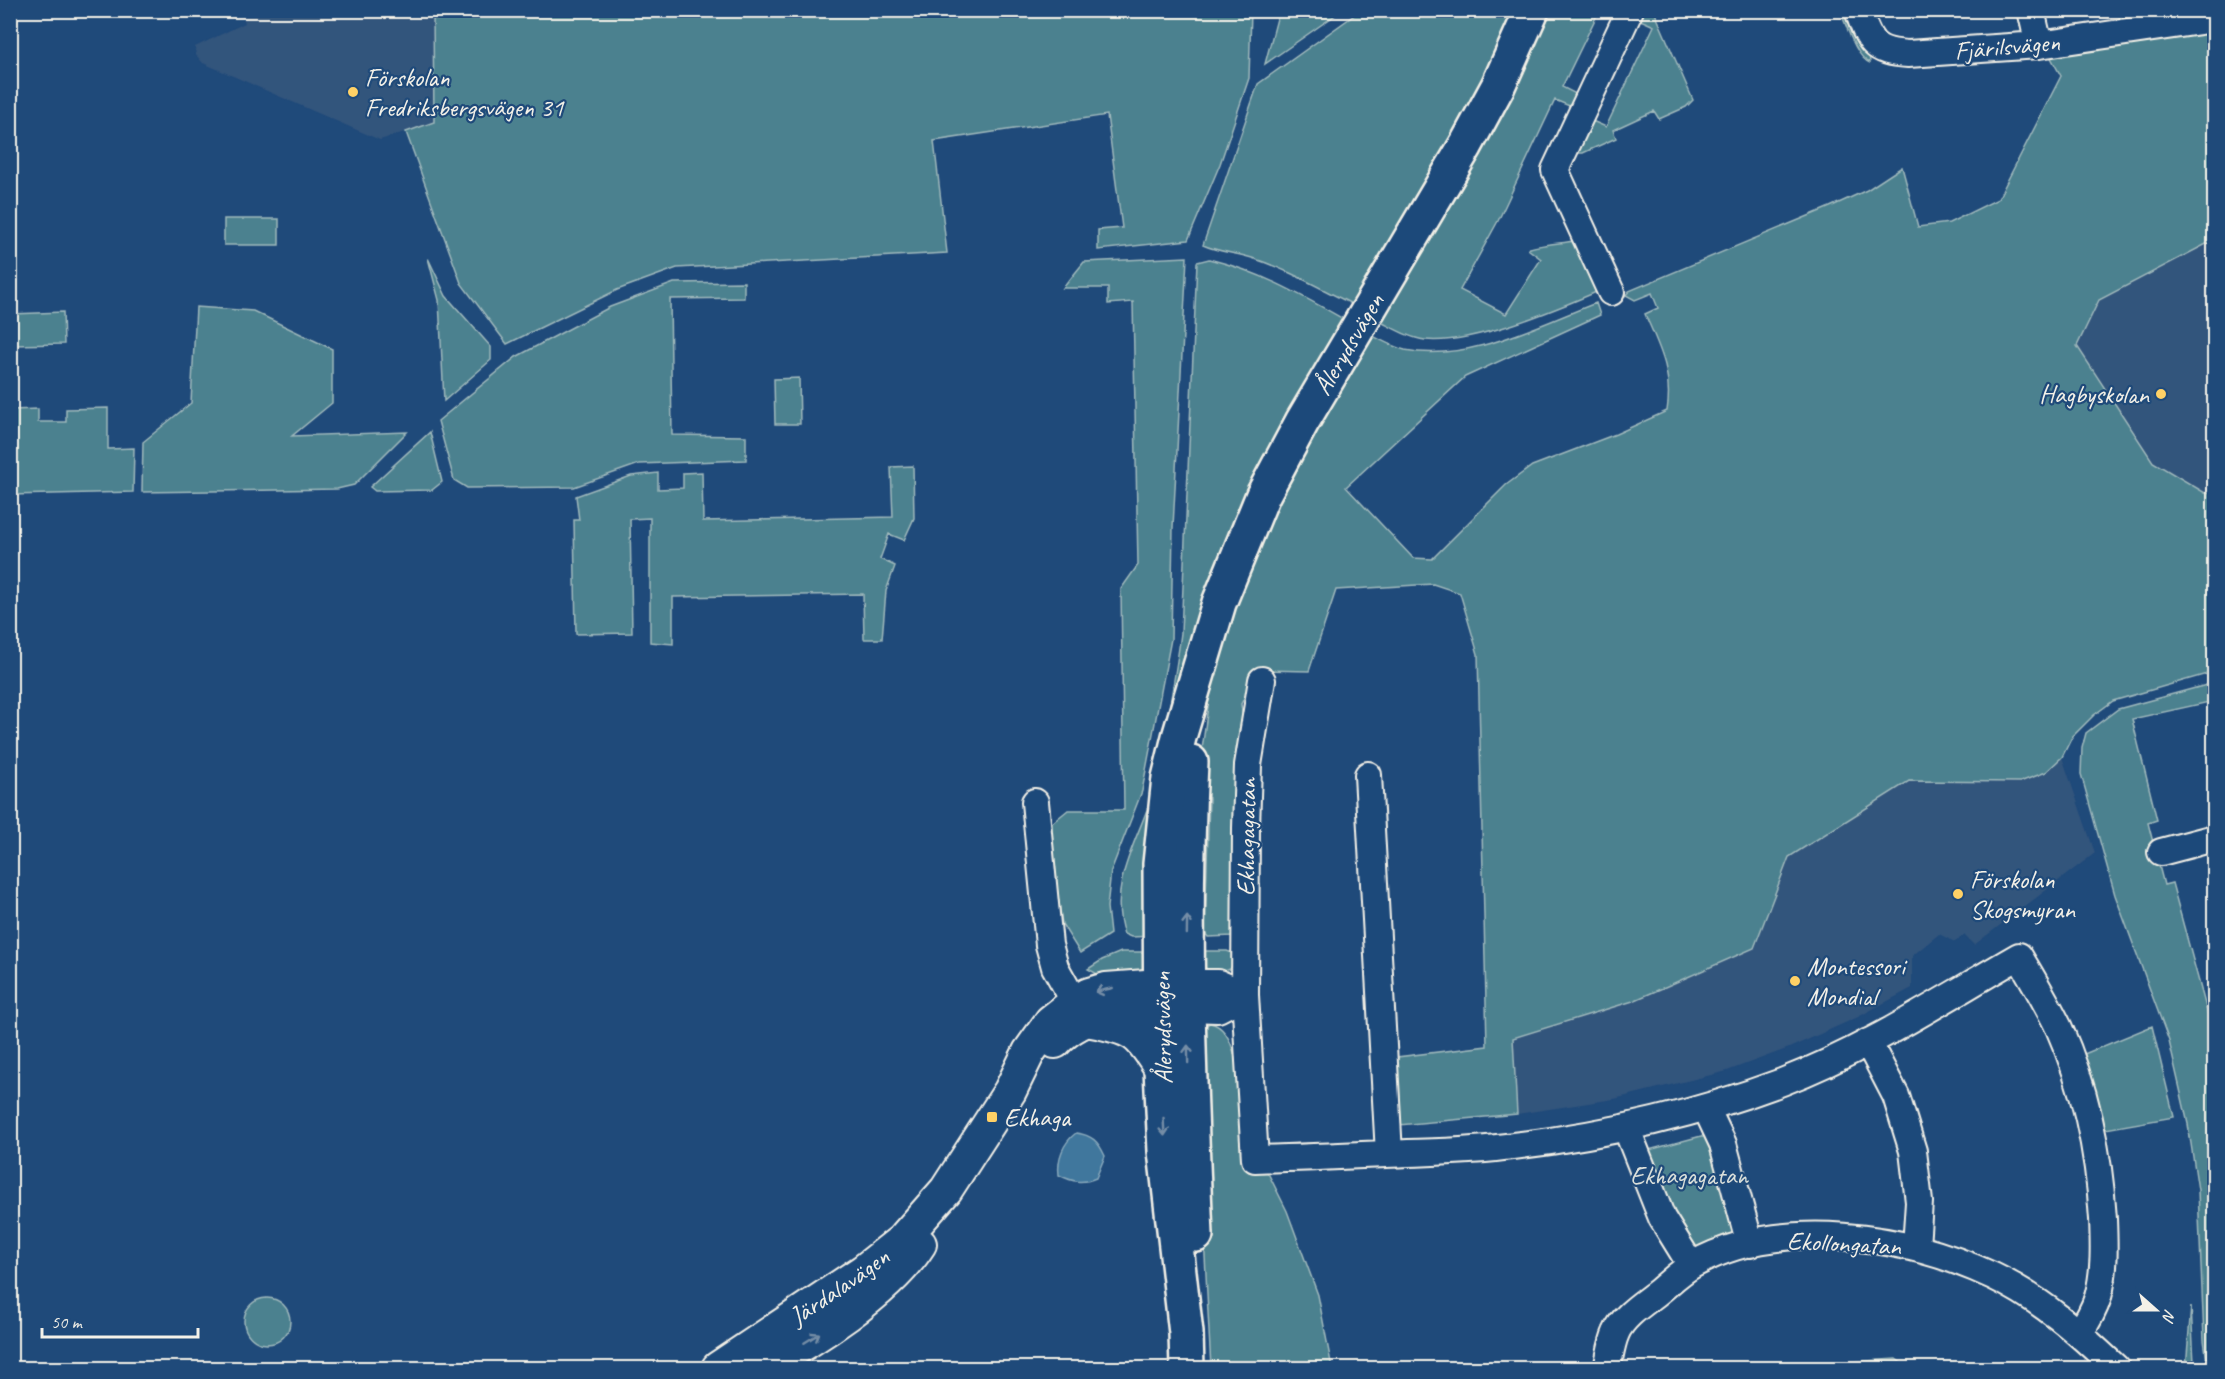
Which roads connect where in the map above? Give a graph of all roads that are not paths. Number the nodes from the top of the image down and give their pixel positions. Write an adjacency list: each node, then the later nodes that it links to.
1 (1532, 10): 14 (main road, Ålerydsvägen)
2 (1630, 10): 7 (street)
3 (1858, 10): 6 (street, Fjärilsvägen)
4 (2031, 10): 6 (street)
5 (2214, 19): 6 (street, Fjärilsvägen)
6 (2039, 45)
7 (1611, 292)
8 (1262, 680): 13 (street, Ekhagagatan)
9 (1368, 775): 20 (street)
10 (1035, 802): 15 (street)
11 (2214, 838): 12 (street)
12 (2160, 852)
13 (1245, 995): 14 (street); 20 (street, Ekhagagatan)
14 (1175, 996): 15 (street, Järdalavägen); 17 (main road, Ålerydsvägen); 29 (main road, Ålerydsvägen, one-way to 14)
15 (1079, 1011): 17 (street); 21 (street, Järdalavägen)
16 (1868, 1042): 18 (street, Ekhagagatan); 23 (street); 25 (street, Ekhagagatan)
17 (1161, 1069): 28 (main road, Ålerydsvägen, one-way to 28)
18 (1706, 1108): 19 (street, Ekhagagatan); 22 (street, Ekollongatan)
19 (1626, 1127): 20 (street, Ekhagagatan); 24 (street)
20 (1389, 1154)
21 (946, 1190): 26 (street, Järdalavägen); 27 (street, Järdalavägen, one-way to 21)
22 (1750, 1244): 23 (street, Ekollongatan); 24 (street)
23 (1916, 1247): 25 (street, Ekollongatan)
24 (1691, 1265): 30 (street)
25 (2079, 1334): 31 (street, Ekollongatan)
26 (718, 1368)
27 (762, 1368)
28 (1187, 1368)
29 (1203, 1368)
30 (1607, 1368)
31 (2116, 1368)

